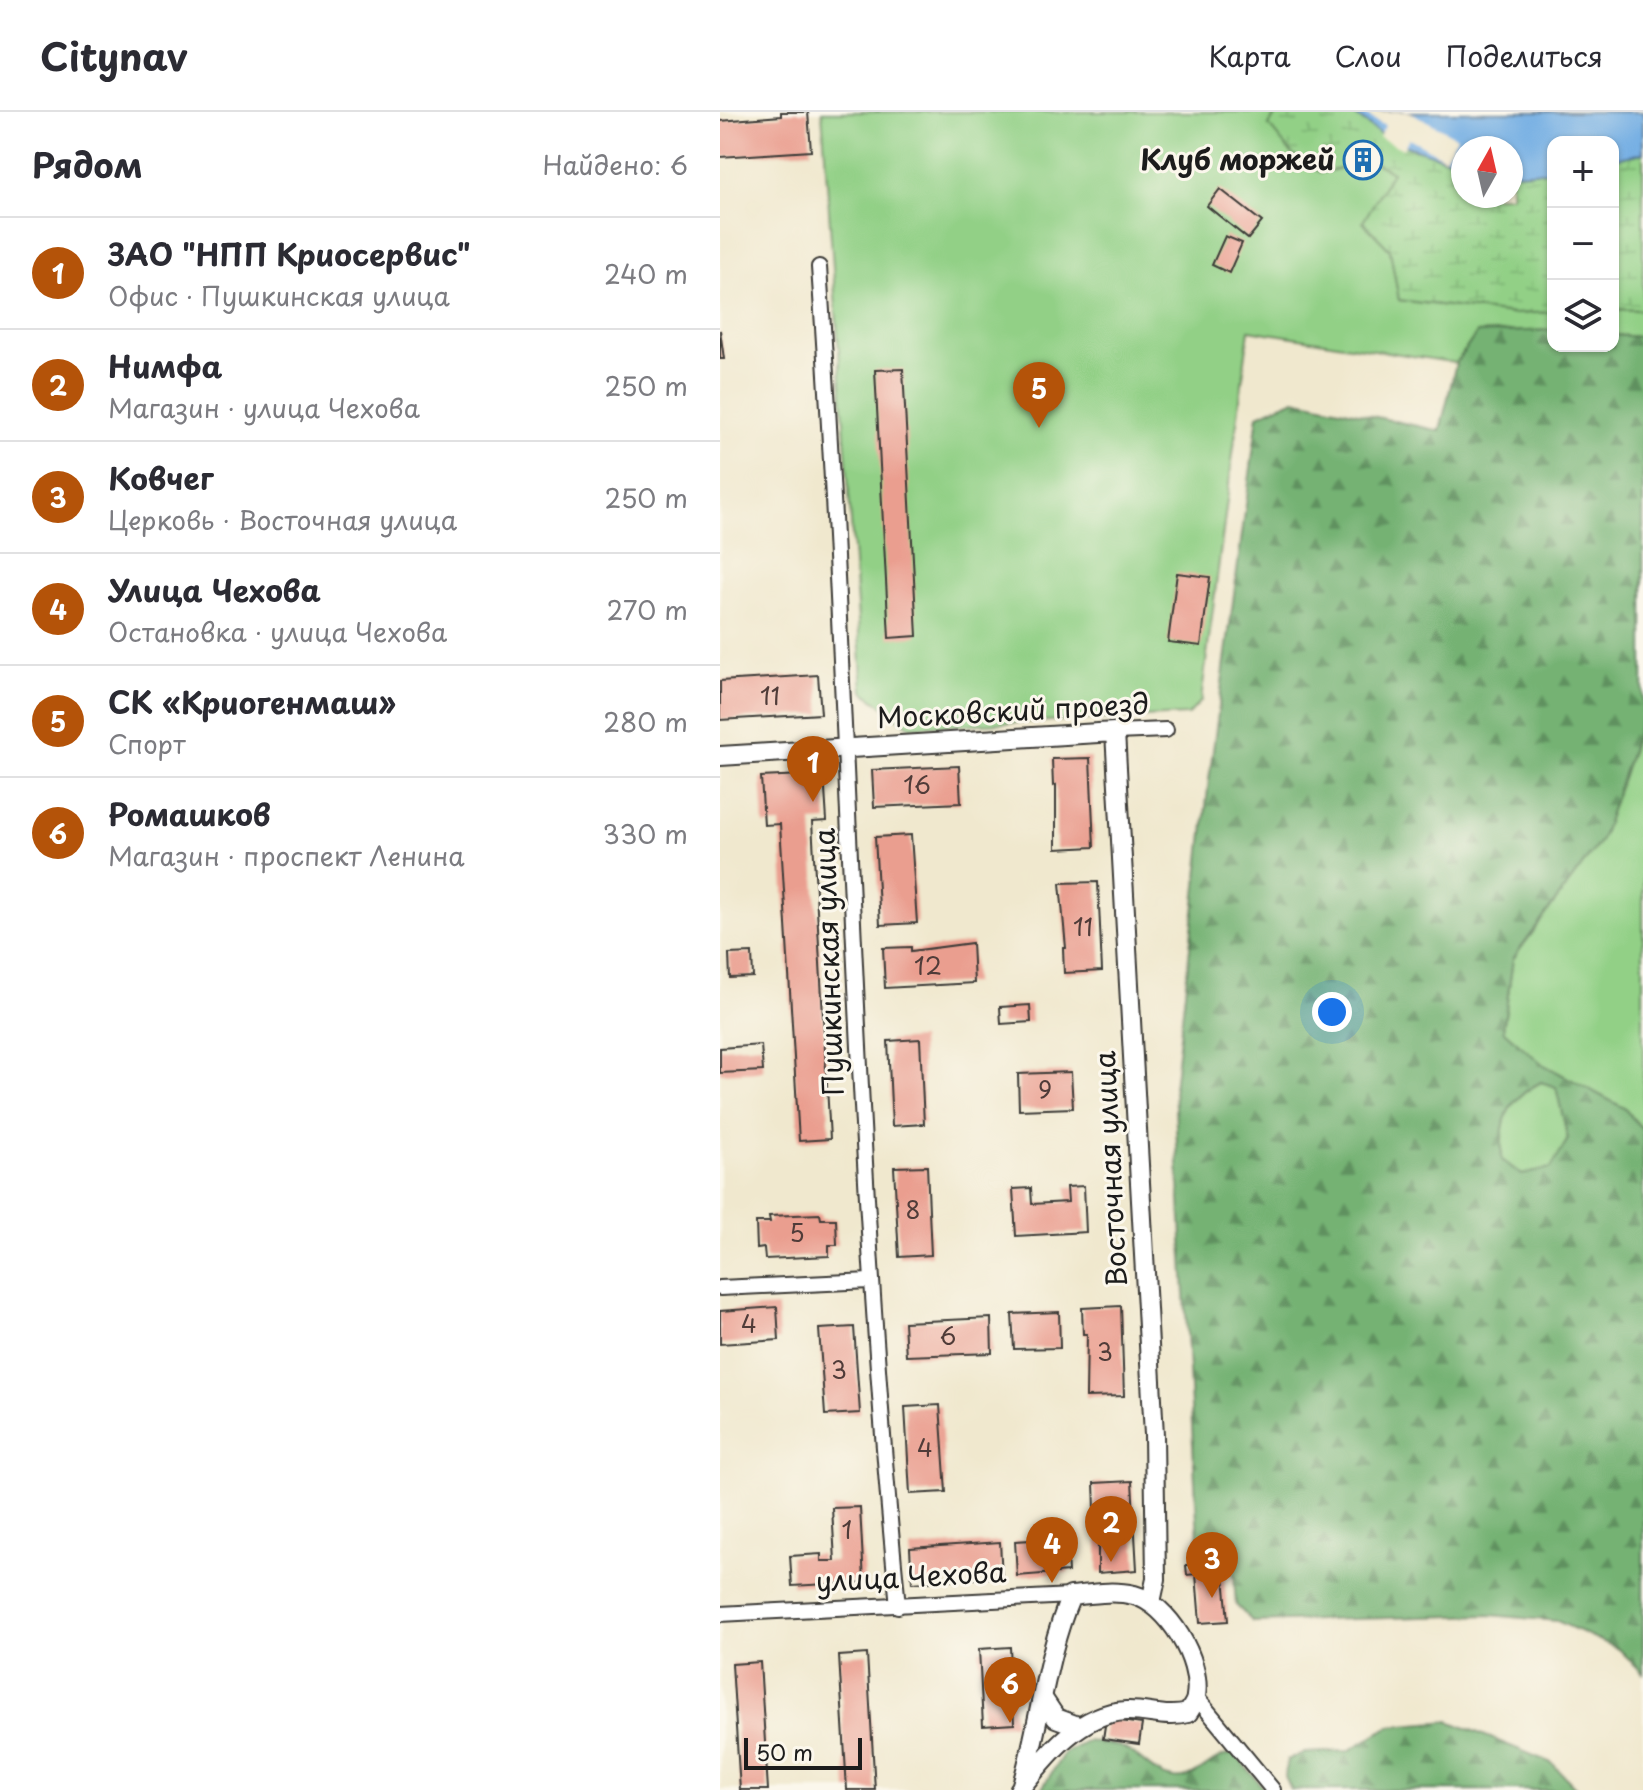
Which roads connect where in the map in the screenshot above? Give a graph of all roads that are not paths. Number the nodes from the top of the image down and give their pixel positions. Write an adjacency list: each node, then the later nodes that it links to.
1 (819, 267): 4 (street, Пушкинская улица)
2 (1166, 730): 3 (street, Московский проезд)
3 (1115, 732): 4 (street, Московский проезд); 9 (street, Восточная улица)
4 (846, 749): 5 (street, Московский проезд); 6 (street, Пушкинская улица)
5 (720, 756)
6 (870, 1281): 7 (street); 10 (street, Пушкинская улица)
7 (720, 1288)
8 (1071, 1596): 9 (street, улица Чехова); 10 (street, улица Чехова); 12 (street)
9 (1151, 1602): 13 (street)
10 (898, 1606): 11 (street, улица Чехова)
11 (720, 1614)
12 (1044, 1700): 14 (street); 15 (street)
13 (1192, 1706): 14 (street); 16 (street)
14 (1078, 1726): 15 (street)
15 (1020, 1789)
16 (1273, 1790)

